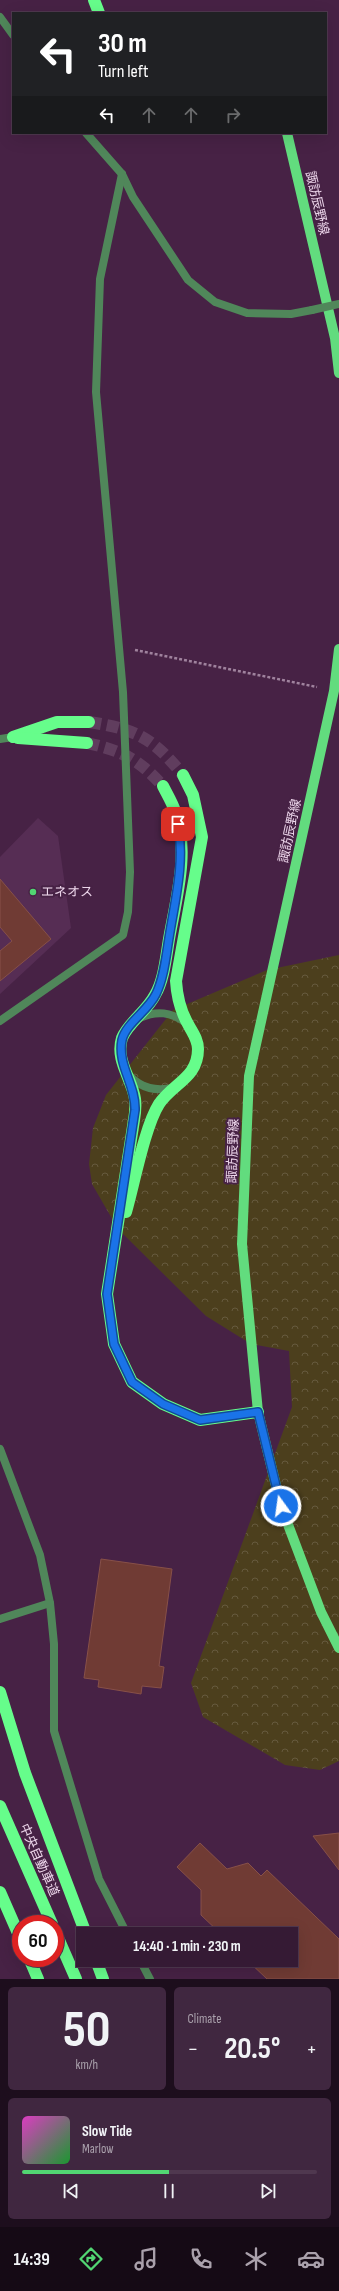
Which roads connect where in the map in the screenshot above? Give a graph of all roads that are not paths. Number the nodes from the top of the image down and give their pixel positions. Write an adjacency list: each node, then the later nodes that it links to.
1 (94, 0): 2 (highway)
2 (99, 12)
3 (0, 17): 4 (street)
4 (12, 34)
5 (87, 134): 7 (street)
6 (287, 134): 9 (main road, 諏訪辰野線)
7 (122, 174): 8 (street, bridge); 18 (street)
8 (339, 304)
9 (339, 373)
10 (339, 649): 23 (main road, 諏訪辰野線)
11 (89, 722): 12 (highway)
12 (13, 737): 13 (street); 14 (highway)
13 (0, 738)
14 (87, 744)
15 (183, 775): 19 (highway)
16 (163, 786): 17 (highway)
17 (139, 1018): 19 (street); 20 (highway)
18 (0, 1021)
19 (187, 1024): 21 (highway)
20 (128, 1074): 21 (street); 22 (highway)
21 (173, 1088): 22 (highway)
22 (110, 1271): 23 (highway)
23 (258, 1412): 27 (main road, 諏訪辰野線)
24 (0, 1449): 25 (street)
25 (50, 1603): 26 (street); 34 (street)
26 (0, 1620)
27 (339, 1648)
28 (0, 1692): 33 (highway)
29 (0, 1806): 31 (highway, 中央自動車道)
30 (0, 1892): 32 (highway)
31 (48, 1915)
32 (12, 1919)
33 (83, 1927)
34 (124, 1927)
35 (64, 1952): 40 (highway)
36 (33, 1967): 39 (highway)
37 (99, 1967): 41 (highway)
38 (144, 1967): 42 (street)
39 (38, 1979)
40 (76, 1979)
41 (103, 1979)
42 (150, 1979)

